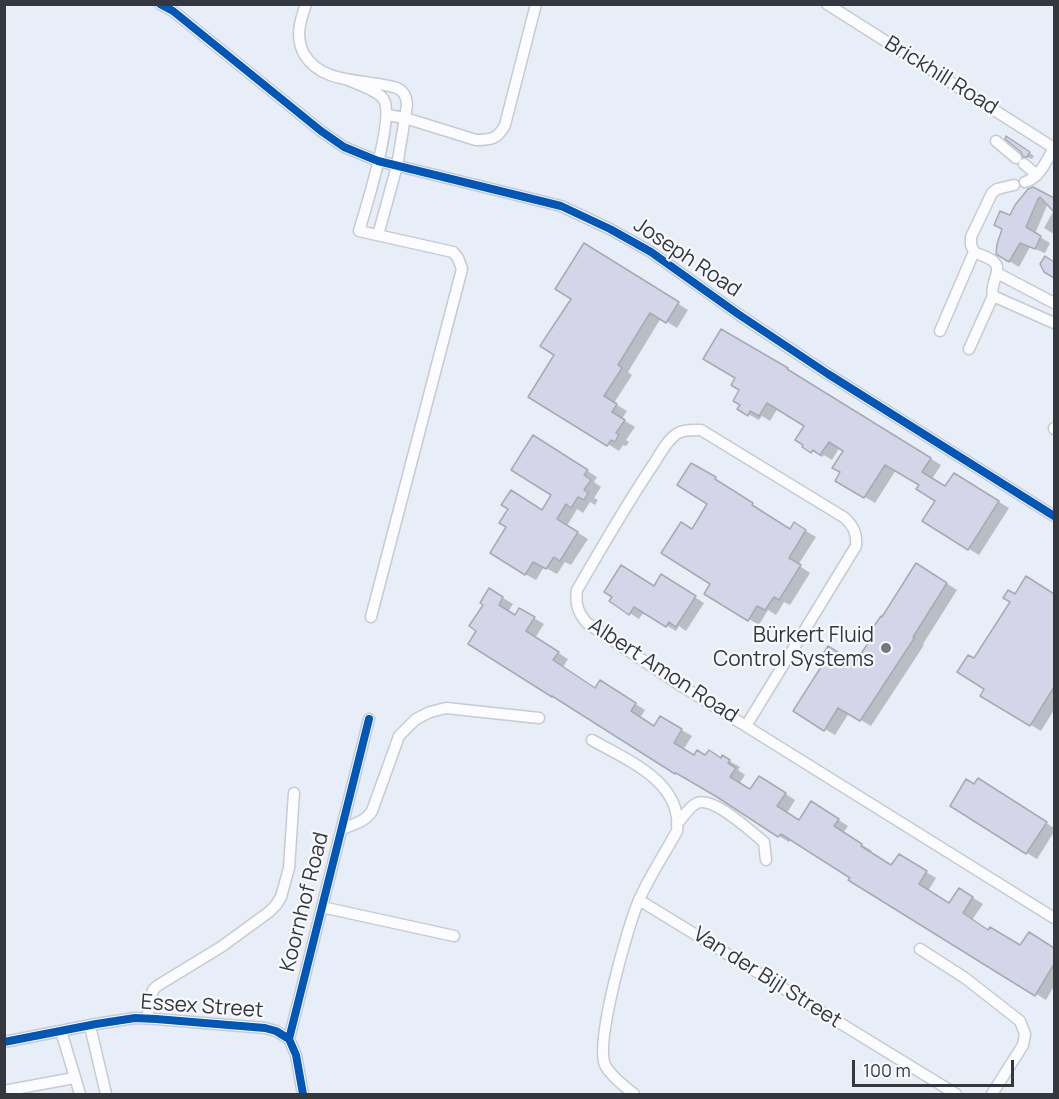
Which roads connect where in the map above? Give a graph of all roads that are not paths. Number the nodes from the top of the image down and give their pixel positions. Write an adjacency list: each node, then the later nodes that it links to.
1 (160, 4): 10 (street, Joseph Road)
2 (306, 4): 5 (street)
3 (536, 4): 7 (street)
4 (826, 4): 9 (street, Brickhill Road)
5 (348, 80): 6 (street); 7 (street)
6 (387, 115): 7 (street); 10 (street)
7 (405, 118): 11 (street)
8 (996, 141): 12 (street)
9 (1054, 148): 12 (street)
10 (378, 161): 11 (street, Joseph Road); 13 (street)
11 (397, 166): 13 (street); 21 (street, Joseph Road)
12 (1037, 175): 14 (street)
13 (378, 235): 22 (street)
14 (974, 252): 15 (street); 19 (street)
15 (996, 273): 16 (street); 17 (street)
16 (993, 296): 18 (street); 20 (street)
17 (1054, 303)
18 (1054, 323)
19 (940, 331)
20 (969, 350)
21 (1054, 516)
22 (371, 617)
23 (539, 718): 29 (street)
24 (369, 719): 29 (street, Koornhof Road)
25 (746, 726): 25 (street, Albert Amon Road); 33 (street, Albert Amon Road)
26 (592, 740): 28 (street)
27 (294, 794): 36 (street)
28 (678, 824): 30 (street); 31 (street)
29 (342, 829): 32 (street, Koornhof Road)
30 (766, 860)
31 (639, 900): 46 (street); 47 (street, Van der Bijl Street)
32 (322, 907): 34 (street); 39 (street, Koornhof Road)
33 (1054, 918)
34 (454, 936)
35 (920, 949): 48 (street)
36 (147, 1018): 37 (street, Essex Street); 39 (street, Essex Street)
37 (90, 1026): 38 (street, Essex Street); 44 (street)
38 (61, 1031): 40 (street, Essex Street); 41 (street)
39 (290, 1039): 45 (street, Koornhof Road)
40 (4, 1042)
41 (74, 1078): 42 (street); 43 (street)
42 (4, 1091)
43 (80, 1095)
44 (106, 1095)
45 (303, 1095)
46 (633, 1095)
47 (956, 1095)
48 (992, 1095)

